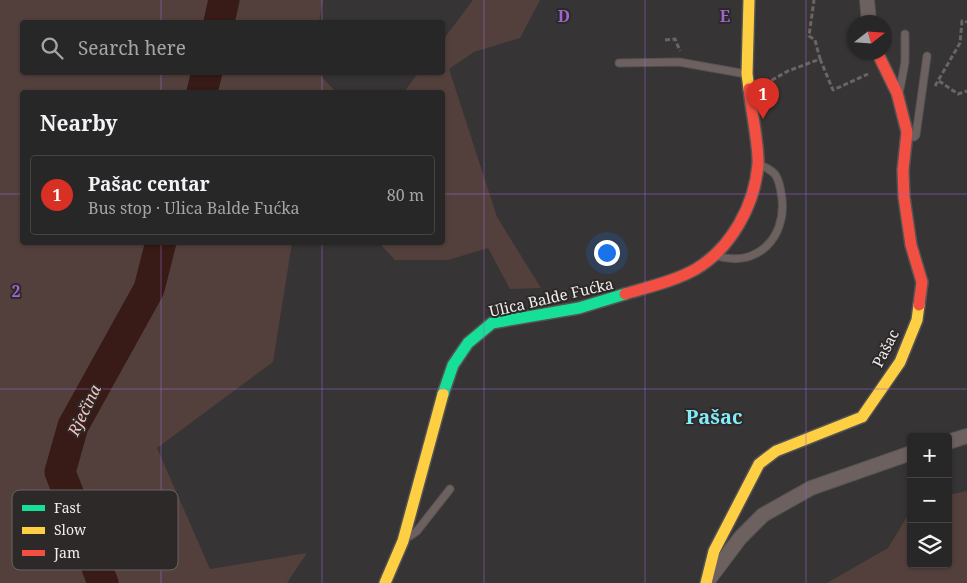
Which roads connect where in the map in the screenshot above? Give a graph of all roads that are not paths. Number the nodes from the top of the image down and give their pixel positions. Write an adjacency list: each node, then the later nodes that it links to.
1 (750, 0): 8 (main road, Ulica Balde Fućka)
2 (867, 0): 3 (street)
3 (868, 15)
4 (905, 34): 9 (lane)
5 (927, 56): 10 (lane)
6 (881, 60): 9 (main road, Pašac)
7 (619, 63): 8 (lane)
8 (747, 74): 11 (main road, Ulica Balde Fućka)
9 (897, 93): 10 (main road, Pašac)
10 (907, 142): 19 (main road, Pašac)
11 (758, 164): 12 (main road, Ulica Balde Fućka); 12 (lane)
12 (714, 255): 17 (main road, Ulica Balde Fućka)
13 (967, 436): 14 (street)
14 (952, 441)
15 (907, 454): 19 (street, Pašac)
16 (450, 489): 17 (lane)
17 (403, 541): 18 (main road, Ulica Balde Fućka)
18 (385, 583)
19 (707, 583)

